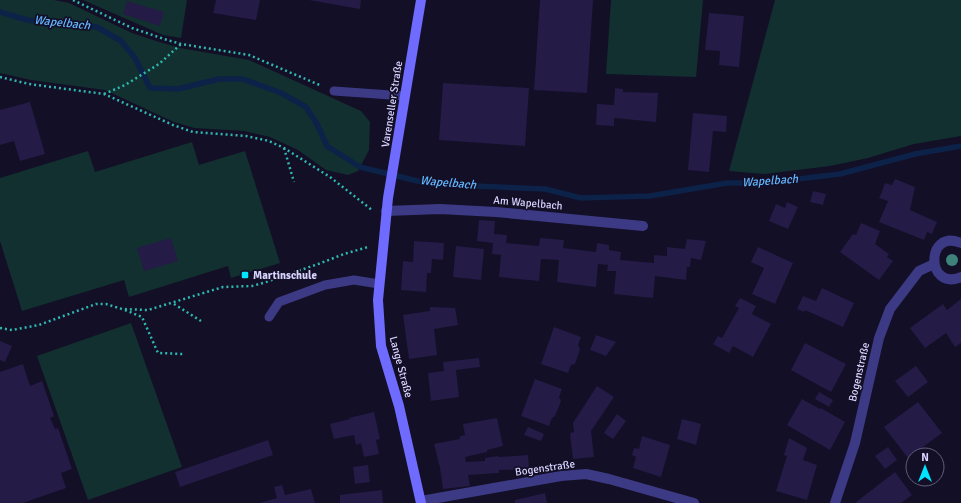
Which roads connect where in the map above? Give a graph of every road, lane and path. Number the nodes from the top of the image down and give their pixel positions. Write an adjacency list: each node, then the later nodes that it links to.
1 (73, 0): 3 (path)
2 (421, 0): 7 (main road, Varenseller Straße)
3 (182, 44): 5 (path); 6 (path)
4 (0, 77): 6 (path)
5 (334, 91): 7 (lane)
6 (104, 94): 8 (path)
7 (405, 96): 10 (main road, Varenseller Straße)
8 (284, 148): 9 (path); 10 (path)
9 (294, 182)
10 (386, 211): 11 (street, Am Wapelbach); 16 (main road, Lange Straße)
11 (643, 226)
12 (961, 243): 14 (street)
13 (368, 247): 17 (path)
14 (934, 264): 15 (street); 25 (street, Bogenstraße)
15 (961, 277)
16 (379, 284): 19 (lane); 23 (main road, Lange Straße)
17 (173, 304): 18 (path); 20 (path)
18 (122, 309): 21 (path); 22 (path)
19 (269, 317)
20 (201, 321)
21 (0, 328)
22 (183, 354)
23 (421, 502): 24 (street, Bogenstraße)
24 (694, 503)
25 (835, 503)

